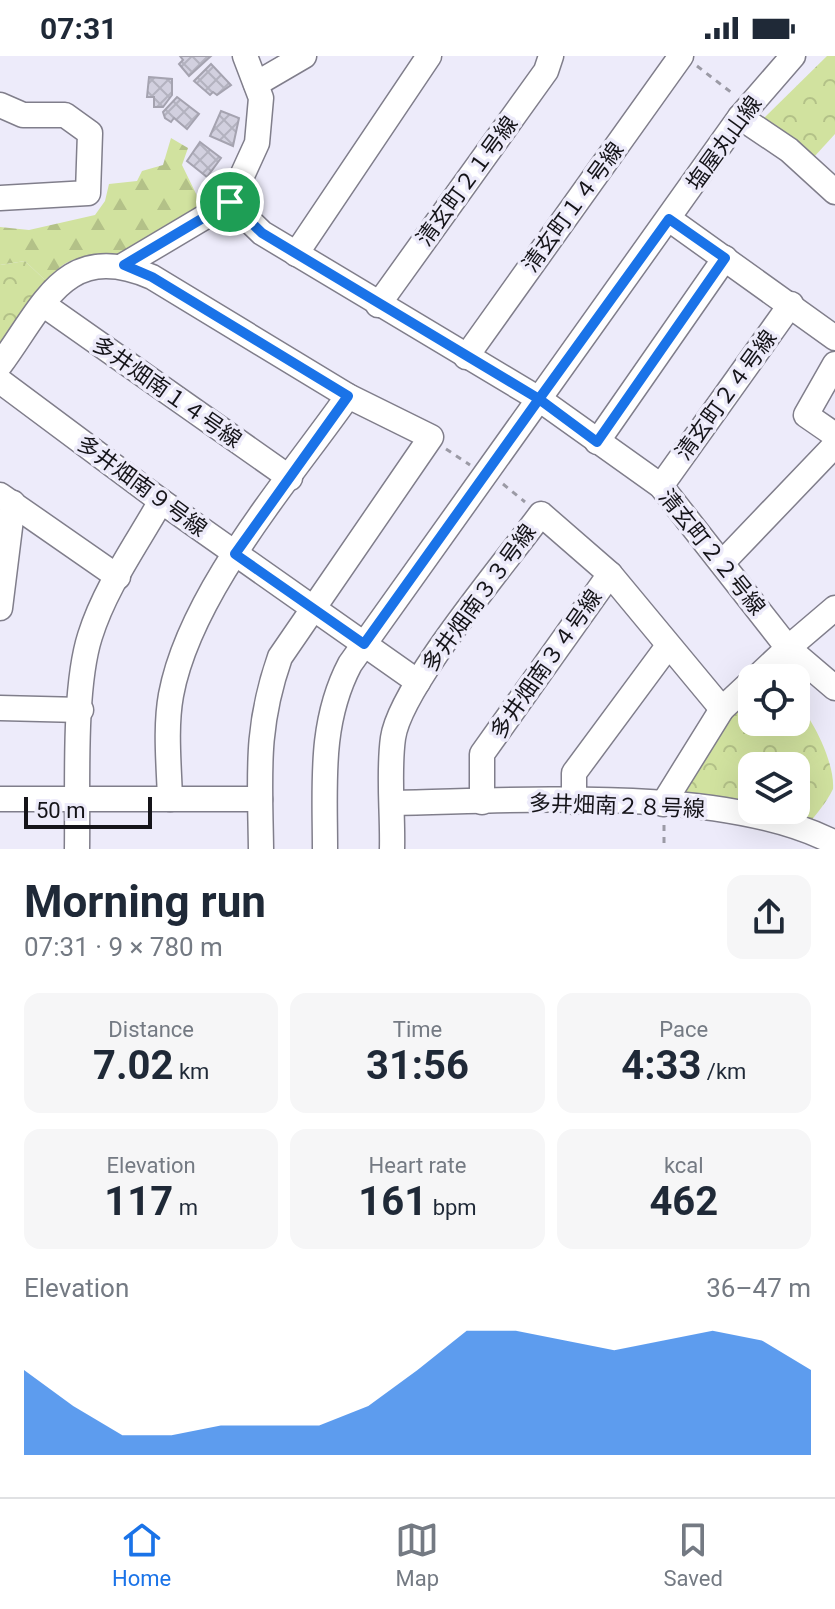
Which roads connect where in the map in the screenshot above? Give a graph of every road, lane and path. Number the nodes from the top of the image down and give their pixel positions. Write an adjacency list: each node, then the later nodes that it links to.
1 (245, 56): 7 (street)
2 (304, 56): 7 (street)
3 (429, 56): 14 (street)
4 (551, 56): 19 (street, 清玄町２１号線)
5 (793, 56): 9 (street, 塩屋丸山線)
6 (689, 61): 9 (path); 21 (street, 清玄町１４号線)
7 (256, 84): 12 (street)
8 (0, 105): 11 (street)
9 (737, 106): 10 (street); 13 (street, 塩屋丸山線)
10 (835, 192)
11 (0, 198)
12 (230, 202): 14 (street, 清玄町２２号線); 16 (street)
13 (669, 219): 15 (street); 26 (street, 塩屋丸山線)
14 (296, 254): 19 (street, 清玄町２２号線)
15 (725, 258): 17 (street); 29 (street)
16 (124, 265): 18 (street); 25 (street)
17 (791, 304): 20 (street); 34 (street, 清玄町２４号線)
18 (44, 305): 23 (street); 32 (street, 多井畑南１４号線)
19 (378, 305): 21 (street, 清玄町２２号線)
20 (835, 338)
21 (466, 357): 26 (street, 清玄町２２号線)
22 (835, 364): 27 (street)
23 (0, 365)
24 (0, 381): 36 (street, 多井畑南９号線)
25 (348, 396): 28 (street); 32 (street)
26 (539, 399): 29 (street, 清玄町２２号線); 45 (street, 塩屋丸山線)
27 (835, 435)
28 (430, 437): 31 (path); 42 (street)
29 (597, 442): 34 (street, 清玄町２２号線)
30 (835, 445): 39 (street)
31 (470, 465)
32 (290, 478): 38 (street)
33 (500, 482): 37 (path)
34 (661, 486): 39 (street, 清玄町２２号線)
35 (6, 499): 41 (street); 43 (street)
36 (161, 501): 38 (street, 多井畑南９号線); 41 (street)
37 (541, 514): 40 (street, 多井畑南３３号線); 49 (street, 多井畑南３３号線)
38 (235, 554): 42 (street, 多井畑南９号線); 56 (street)
39 (722, 563): 47 (street, 清玄町２２号線)
40 (610, 574): 46 (street, 多井畑南３３号線); 59 (street, 多井畑南３４号線)
41 (118, 577): 54 (street)
42 (311, 607): 45 (street, 多井畑南９号線); 57 (street)
43 (0, 608)
44 (835, 608): 47 (street)
45 (364, 644): 49 (street, 多井畑南９号線); 66 (street, 塩屋丸山線)
46 (668, 646): 53 (street, 多井畑南３３号線); 60 (street)
47 (788, 648): 48 (street); 50 (street, 清玄町２２号線)
48 (771, 664)
49 (418, 682): 61 (street, 多井畑南３３号線)
50 (835, 688)
51 (738, 694): 53 (street)
52 (0, 708): 54 (street)
53 (722, 709): 62 (street)
54 (81, 710): 58 (street)
55 (0, 799): 58 (street)
56 (170, 799): 57 (street); 58 (street)
57 (260, 799): 65 (street)
58 (78, 800): 64 (street)
59 (482, 802): 60 (street, 多井畑南２８号線); 61 (street, 多井畑南２８号線)
60 (574, 802): 62 (street, 多井畑南２８号線)
61 (393, 803): 67 (street, 多井畑南３３号線)
62 (663, 804): 63 (street, 多井畑南２８号線); 68 (path)
63 (835, 843)
64 (77, 849)
65 (261, 849)
66 (325, 849)
67 (392, 849)
68 (664, 849)

